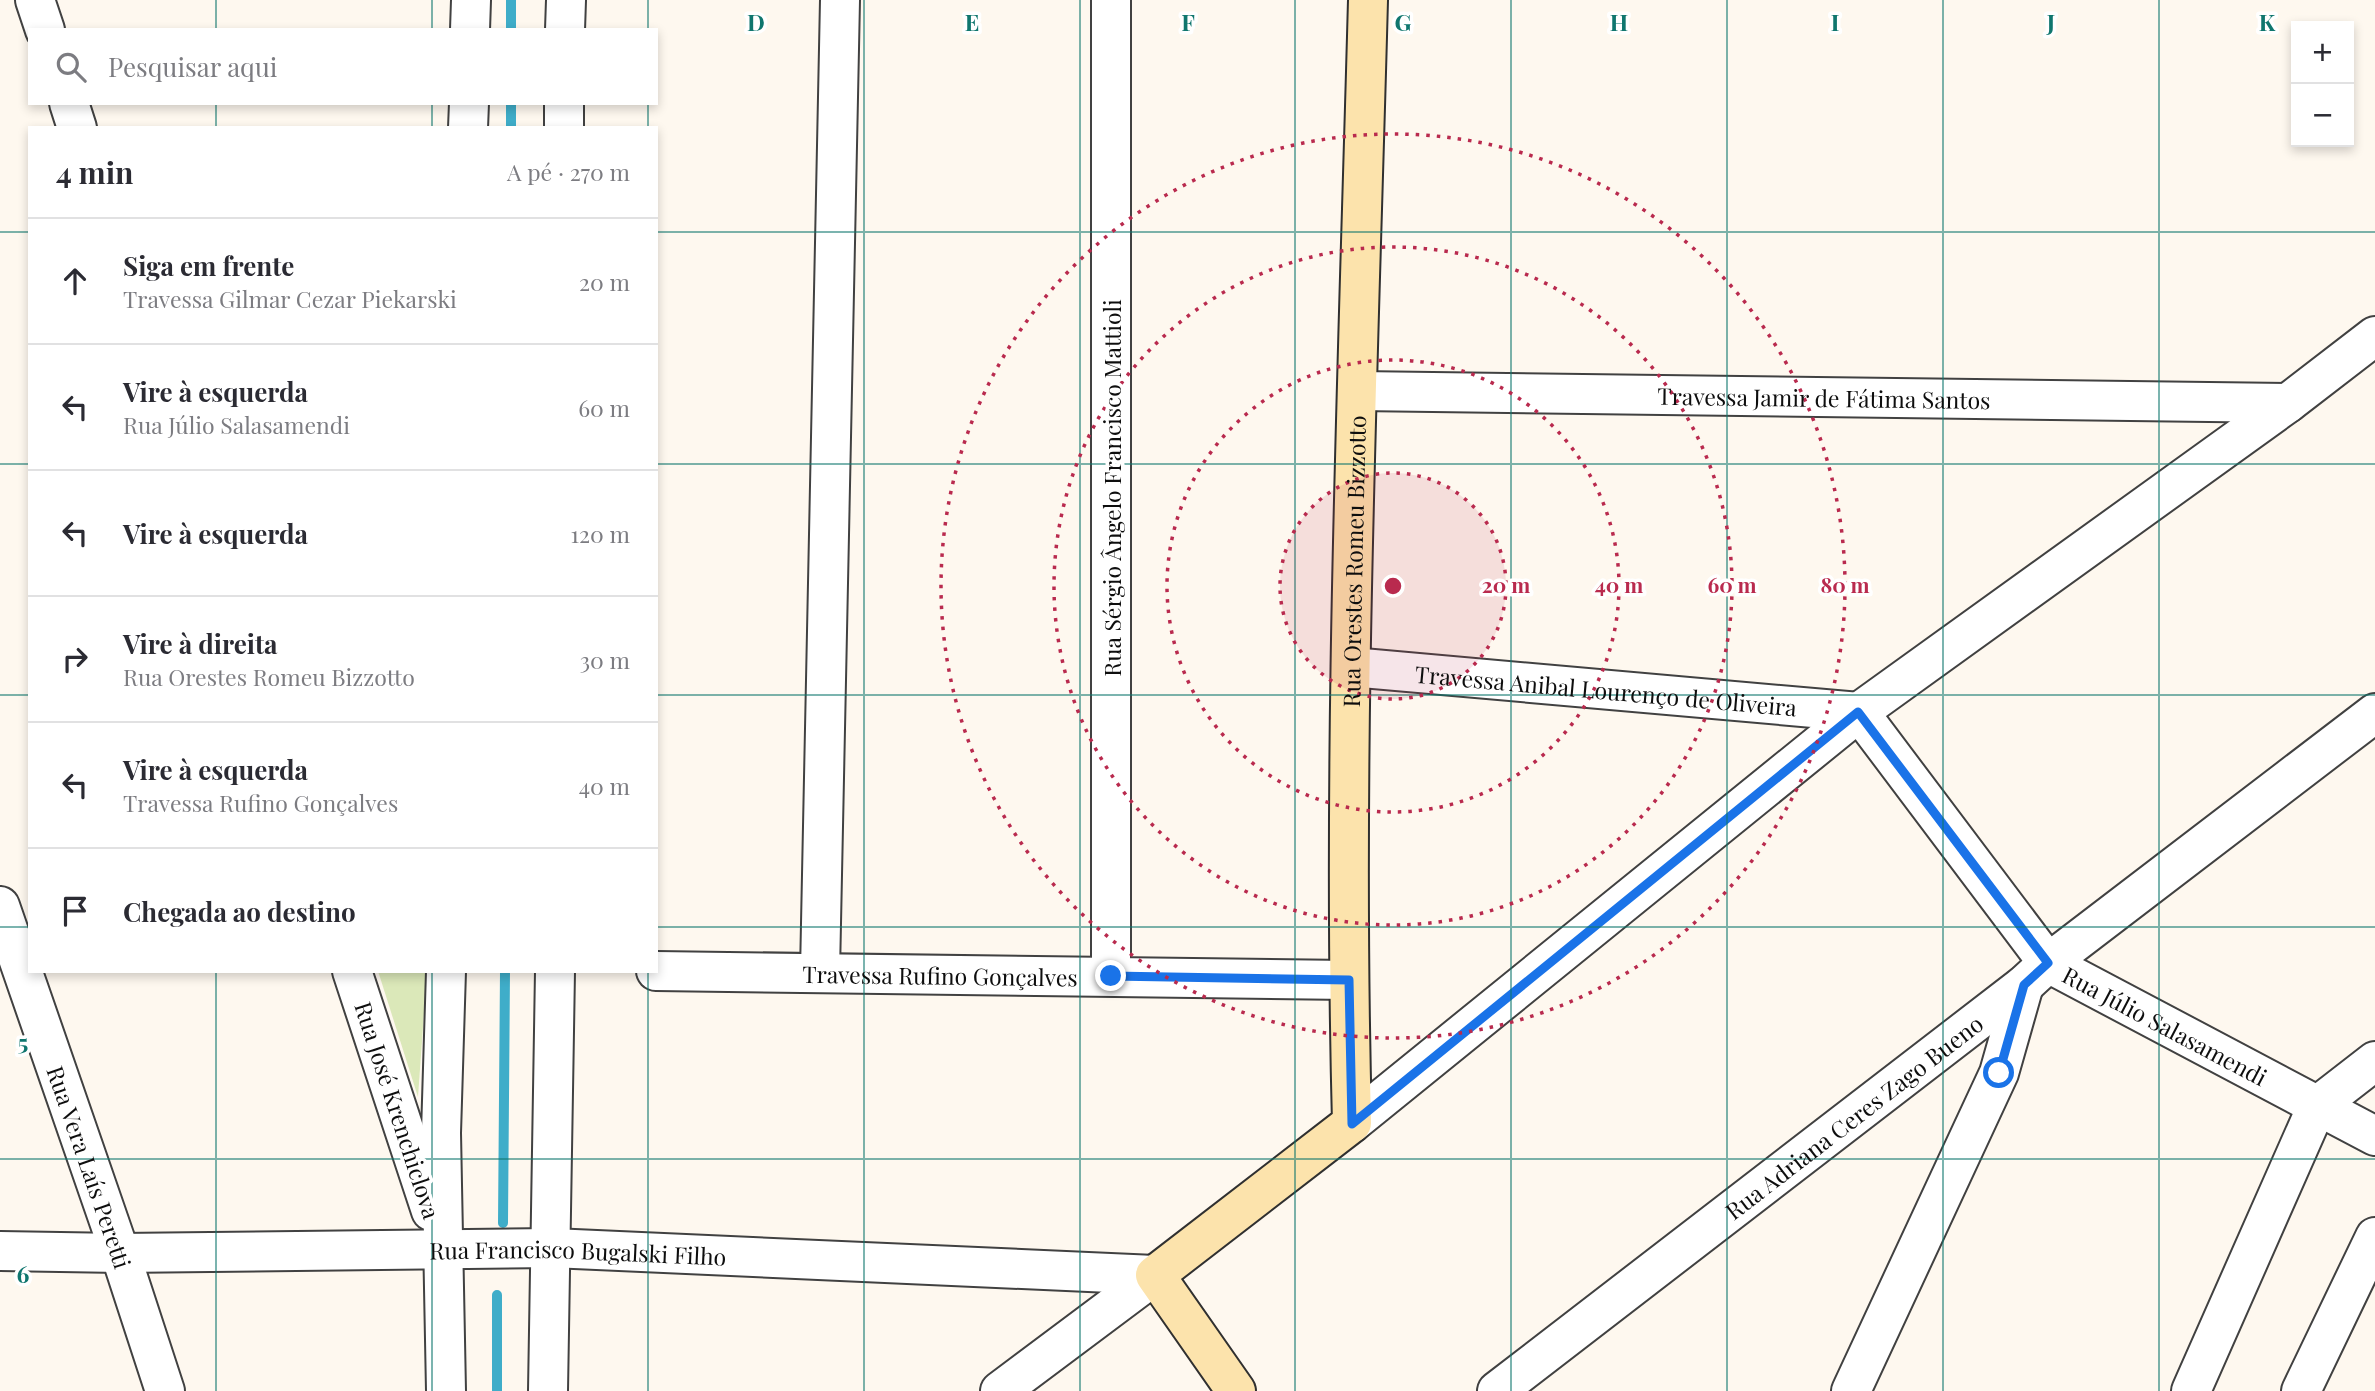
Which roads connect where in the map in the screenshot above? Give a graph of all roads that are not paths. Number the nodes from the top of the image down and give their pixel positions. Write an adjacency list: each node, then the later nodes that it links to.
1 (35, 0): 7 (street)
2 (471, 0): 8 (street)
3 (566, 0): 9 (street)
4 (840, 0): 24 (street)
5 (1111, 0): 29 (street, Rua Sérgio Ângelo Francisco Mattioli)
6 (1368, 0): 17 (street, Rua Orestes Romeu Bizzotto)
7 (43, 28)
8 (470, 28)
9 (565, 28)
10 (70, 105): 13 (street)
11 (469, 105): 14 (street)
12 (564, 105): 15 (street)
13 (76, 126)
14 (468, 126)
15 (564, 126)
16 (2375, 336): 18 (street)
17 (1358, 391): 18 (street, Travessa Jamir de Fátima Santos); 19 (street, Rua Orestes Romeu Bizzotto)
18 (2288, 403): 20 (street)
19 (1351, 667): 20 (street, Travessa Anibal Lourenço de Oliveira); 30 (street, Rua Orestes Romeu Bizzotto)
20 (1858, 712): 28 (street, Rua Júlio Salasamendi); 33 (street)
21 (2375, 713): 28 (street, Rua Adriana Ceres Zago Bueno)
22 (0, 906): 39 (street, Rua Vera Laís Peretti)
23 (658, 971): 24 (street, Travessa Rufino Gonçalves)
24 (820, 972): 29 (street, Travessa Rufino Gonçalves)
25 (353, 973): 37 (street, Rua José Krenchiclova)
26 (446, 973): 37 (street)
27 (555, 973): 36 (street)
28 (2036, 974): 32 (street, Rua Júlio Salasamendi); 46 (street, Rua Adriana Ceres Zago Bueno); 47 (street)
29 (1111, 976): 30 (street, Travessa Rufino Gonçalves)
30 (1349, 980): 33 (street, Rua Orestes Romeu Bizzotto)
31 (2375, 1061): 32 (street)
32 (2317, 1106): 34 (street, Rua Júlio Salasamendi); 48 (street)
33 (1352, 1124): 40 (street)
34 (2375, 1136)
35 (2375, 1237): 49 (street)
36 (552, 1248): 37 (street, Rua Francisco Bugalski Filho); 40 (street, Rua Francisco Bugalski Filho); 43 (street)
37 (444, 1250): 39 (street, Rua Francisco Bugalski Filho); 42 (street)
38 (0, 1251): 39 (street, Rua Francisco Bugalski Filho)
39 (120, 1253): 41 (street, Rua Vera Laís Peretti)
40 (1155, 1275): 44 (street); 45 (street)
41 (165, 1391)
42 (446, 1391)
43 (548, 1391)
44 (1000, 1391)
45 (1236, 1391)
46 (1497, 1391)
47 (1851, 1391)
48 (2191, 1391)
49 (2301, 1391)

